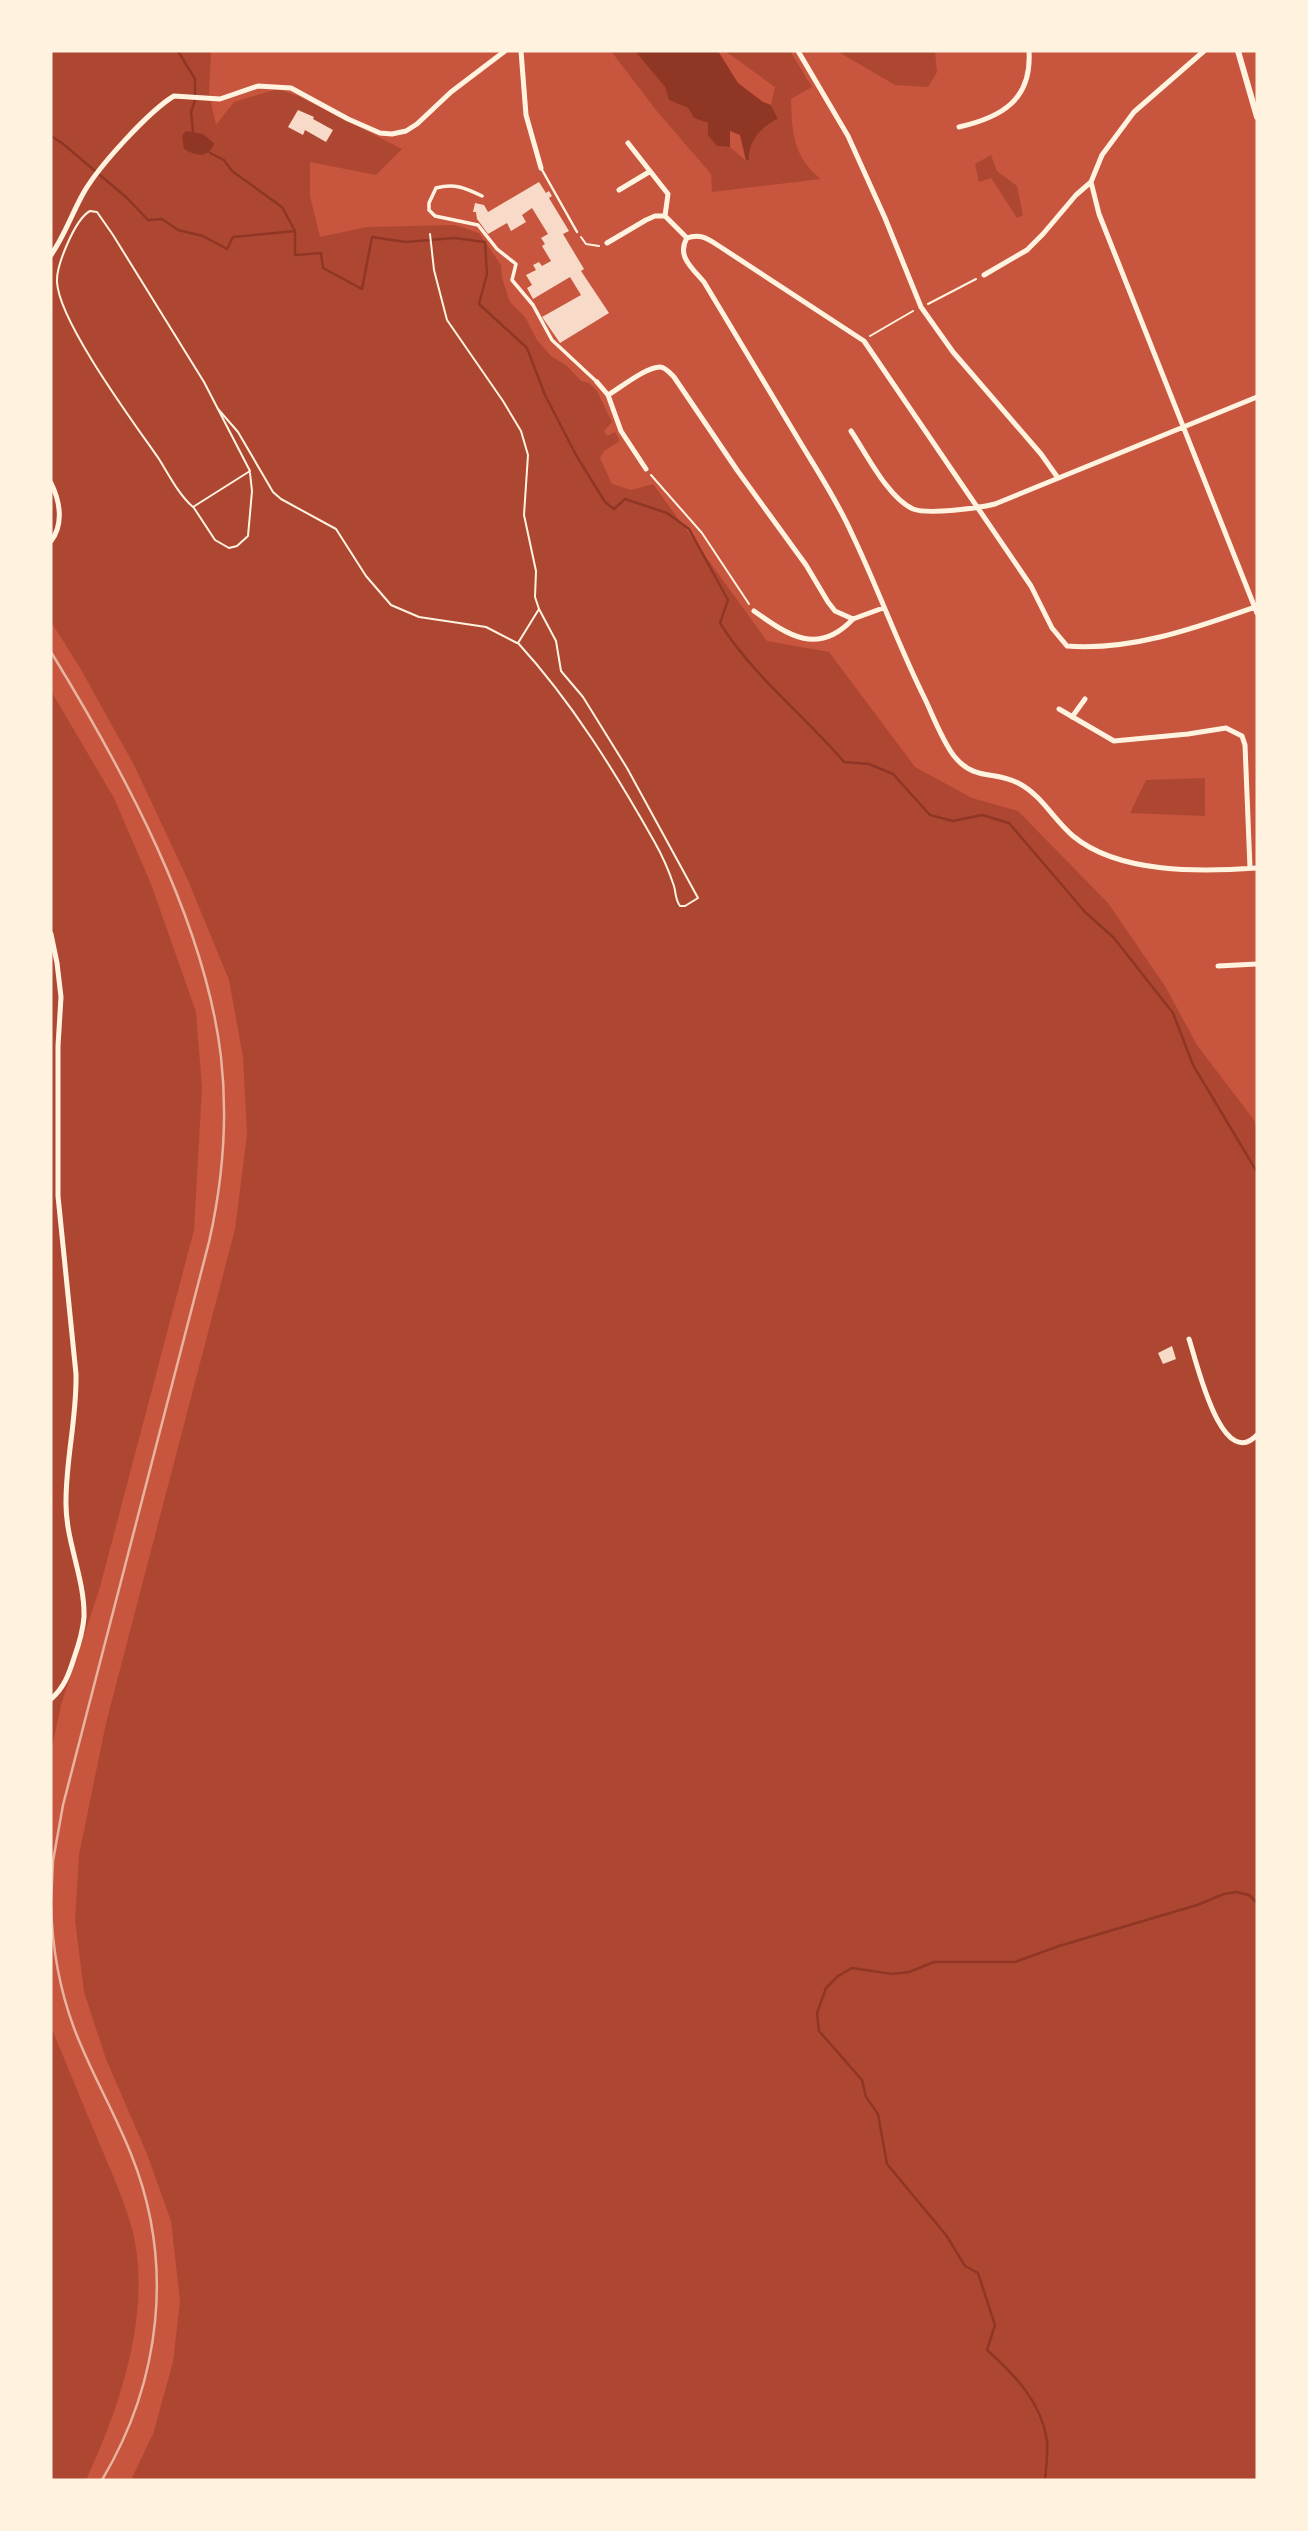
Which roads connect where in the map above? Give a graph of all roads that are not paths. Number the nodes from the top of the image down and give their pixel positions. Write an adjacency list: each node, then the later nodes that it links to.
1 (505, 51): 19 (street)
2 (521, 51): 10 (street)
3 (799, 51): 27 (street)
4 (1029, 51): 8 (street)
5 (1204, 51): 12 (street)
6 (1238, 51): 7 (street)
7 (1257, 117)
8 (959, 127)
9 (628, 143): 11 (street)
10 (541, 168): 16 (lane)
11 (649, 172): 13 (street); 15 (street)
12 (1091, 182): 20 (street); 24 (street)
13 (619, 190)
14 (481, 196): 21 (street)
15 (665, 216): 17 (street); 18 (street)
16 (577, 232)
17 (687, 238): 29 (street); 31 (street)
18 (607, 243)
19 (51, 255)
20 (984, 275)
21 (597, 382): 22 (street)
22 (608, 395): 26 (street); 34 (street)
23 (1257, 397): 24 (street)
24 (1184, 428): 27 (street); 32 (street)
25 (851, 431): 29 (street)
26 (646, 469)
27 (1058, 478): 29 (street)
28 (51, 483): 30 (street)
29 (977, 508): 32 (street)
30 (51, 541)
31 (883, 608): 34 (street); 39 (street)
32 (1256, 610)
33 (754, 611): 34 (street)
34 (853, 619)
35 (1085, 699): 37 (street)
36 (1059, 709): 37 (street)
37 (1072, 717): 39 (street)
38 (1257, 867): 39 (street)
39 (1250, 868)
40 (51, 934): 45 (street)
41 (1257, 964): 42 (street)
42 (1218, 966)
43 (1189, 1339): 44 (street)
44 (1257, 1435)
45 (51, 1699)

